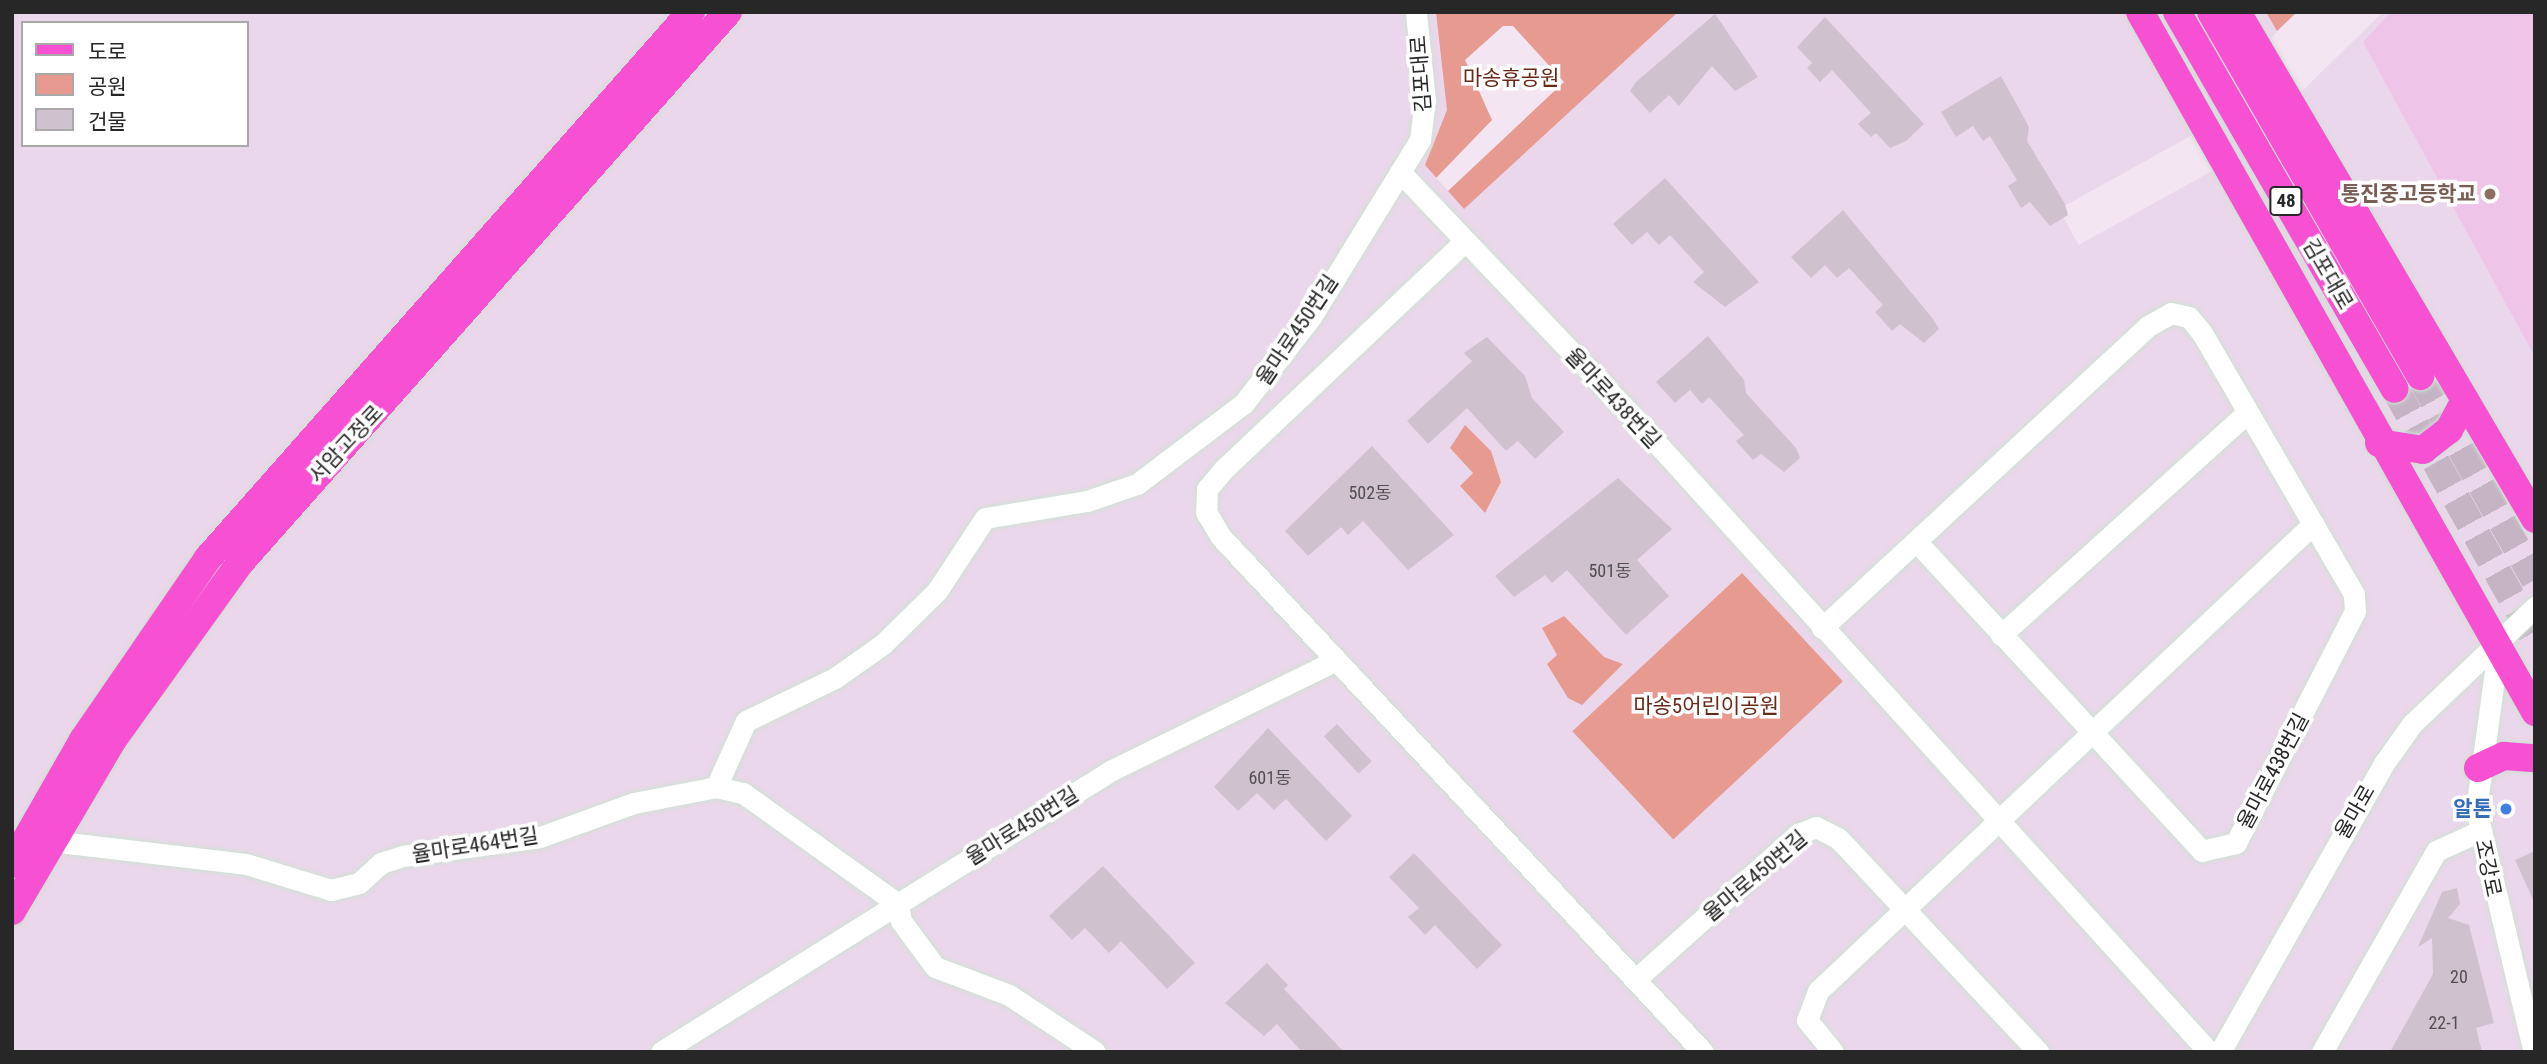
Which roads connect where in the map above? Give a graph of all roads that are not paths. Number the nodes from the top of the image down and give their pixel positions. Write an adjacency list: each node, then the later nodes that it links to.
1 (691, 12): 30 (main road, 서암고정로)
2 (728, 12): 30 (main road, 서암고정로)
3 (1416, 12): 8 (street, 김포대로)
4 (2140, 12): 14 (main road)
5 (2177, 12): 11 (main road, 김포대로 / 48)
6 (2211, 12): 10 (main road, 김포대로 / 48)
7 (2237, 12): 12 (main road)
8 (1400, 172): 9 (street, 율마로438번길); 27 (street, 율마로450번길)
9 (1464, 242): 19 (street, 율마로438번길); 22 (street, 율마로450번길)
10 (2420, 376)
11 (2395, 389)
12 (2465, 400): 14 (main road); 15 (main road)
13 (2247, 414): 16 (street, 율마로438번길); 17 (street, 율마로438번길); 20 (street)
14 (2379, 443): 21 (main road)
15 (2535, 519)
16 (2313, 524): 24 (street); 24 (street, 율마로438번길)
17 (1919, 544): 19 (street, 율마로438번길); 20 (street, 율마로438번길)
18 (2535, 607): 21 (street, 율마로)
19 (1822, 628): 28 (street, 율마로438번길)
20 (2001, 635): 24 (street, 율마로438번길)
21 (2499, 640): 23 (main road); 26 (street, 조강로); 42 (street, 율마로)
22 (1337, 660): 32 (street, 율마로450번길); 35 (street, 율마로450번길)
23 (2535, 712)
24 (2090, 735): 28 (street)
25 (2535, 758): 26 (main road)
26 (2478, 768): 29 (street, 조강로)
27 (716, 787): 30 (street, 율마로464번길); 32 (street, 율마로464번길)
28 (2000, 822): 33 (street); 41 (street, 율마로438번길)
29 (2480, 831): 43 (street); 44 (street, 조강로)
30 (29, 840): 31 (main road, 서암고정로); 34 (main road, 서암고정로)
31 (12, 864)
32 (898, 904): 36 (street); 37 (street)
33 (1904, 909): 35 (street, 율마로450번길); 39 (street); 40 (street, 율마로450번길)
34 (12, 911)
35 (1636, 979): 38 (street, 율마로450번길)
36 (662, 1052)
37 (1095, 1052)
38 (1703, 1052)
39 (1833, 1052)
40 (2038, 1052)
41 (2209, 1052)
42 (2220, 1052)
43 (2322, 1052)
44 (2534, 1052)

